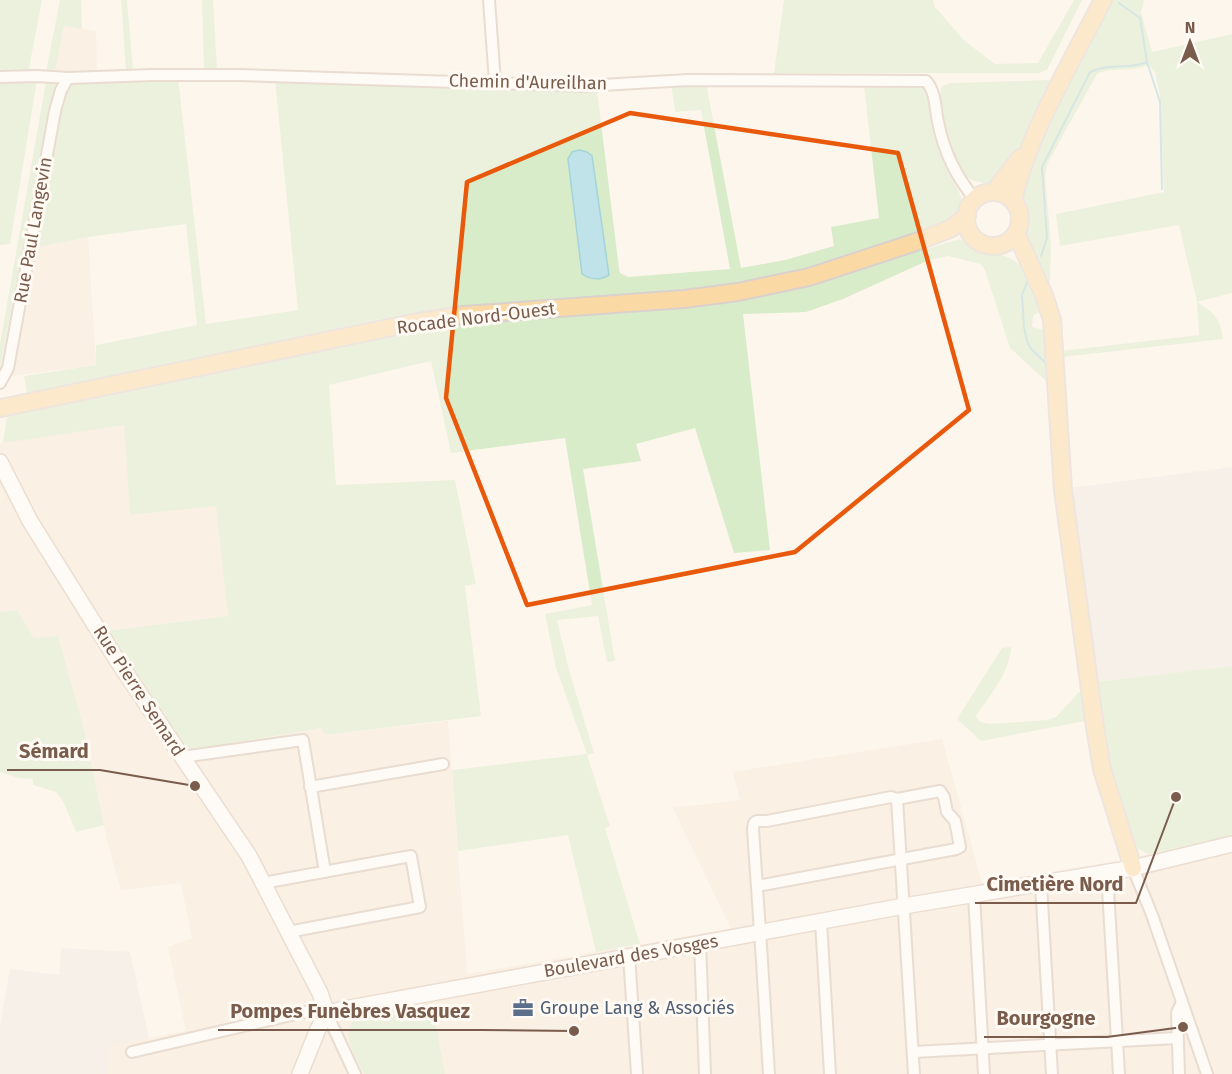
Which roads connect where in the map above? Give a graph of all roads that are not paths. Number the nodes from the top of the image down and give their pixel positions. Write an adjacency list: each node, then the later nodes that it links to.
1 (489, 0): 5 (street)
2 (1103, 0): 6 (main road)
3 (0, 78): 4 (street, Chemin d'Aureilhan)
4 (68, 78): 5 (street, Chemin d'Aureilhan); 16 (street, Rue Paul Langevin)
5 (495, 82): 8 (street, Chemin d'Aureilhan)
6 (1033, 140): 7 (main road); 9 (main road)
7 (994, 192): 8 (main road); 9 (main road)
8 (975, 199): 10 (main road)
9 (1013, 200): 11 (main road)
10 (967, 216): 12 (main road); 13 (main road, Rocade Nord-Ouest)
11 (1016, 233): 14 (main road); 15 (main road)
12 (973, 236): 13 (main road, Rocade Nord-Ouest); 14 (main road)
13 (916, 242): 17 (main road, Rocade Nord-Ouest)
14 (1001, 244): 15 (main road)
15 (1030, 266): 25 (main road)
16 (0, 383)
17 (1, 408)
18 (0, 462): 19 (main road, Rue Pierre Semard)
19 (182, 757): 21 (street); 28 (main road, Rue Pierre Semard)
20 (443, 764): 21 (street)
21 (310, 787): 26 (street)
22 (897, 799): 24 (street); 24 (street); 30 (street)
23 (1232, 844): 25 (main road, Boulevard des Vosges)
24 (902, 860): 30 (street); 32 (street)
25 (1133, 868): 27 (main road, Boulevard des Vosges); 38 (street)
26 (325, 872): 28 (street); 34 (street)
27 (1107, 872): 29 (main road, Boulevard des Vosges); 41 (street)
28 (263, 883): 34 (main road, Rue Pierre Semard)
29 (1041, 884): 31 (main road, Boulevard des Vosges); 42 (street)
30 (758, 886): 35 (street)
31 (974, 895): 32 (main road, Boulevard des Vosges); 43 (street)
32 (904, 906): 33 (main road, Boulevard des Vosges); 45 (street)
33 (821, 921): 35 (main road, Boulevard des Vosges); 51 (street)
34 (288, 932): 39 (main road, Rue Pierre Semard)
35 (761, 932): 36 (main road, Boulevard des Vosges); 50 (street)
36 (699, 943): 37 (main road, Boulevard des Vosges); 49 (street)
37 (629, 955): 39 (main road, Boulevard des Vosges); 48 (street)
38 (1182, 1002): 40 (street); 57 (street)
39 (327, 1014): 44 (street, Boulevard des Vosges); 46 (main road); 47 (street)
40 (1177, 1038): 41 (street); 56 (street)
41 (1117, 1042): 42 (street); 55 (street)
42 (1051, 1045): 43 (street); 54 (street)
43 (983, 1049): 45 (street); 53 (street)
44 (132, 1052)
45 (913, 1052): 52 (street)
46 (300, 1074)
47 (355, 1074)
48 (637, 1074)
49 (705, 1074)
50 (769, 1074)
51 (830, 1074)
52 (914, 1074)
53 (984, 1074)
54 (1052, 1074)
55 (1119, 1074)
56 (1179, 1074)
57 (1207, 1074)

